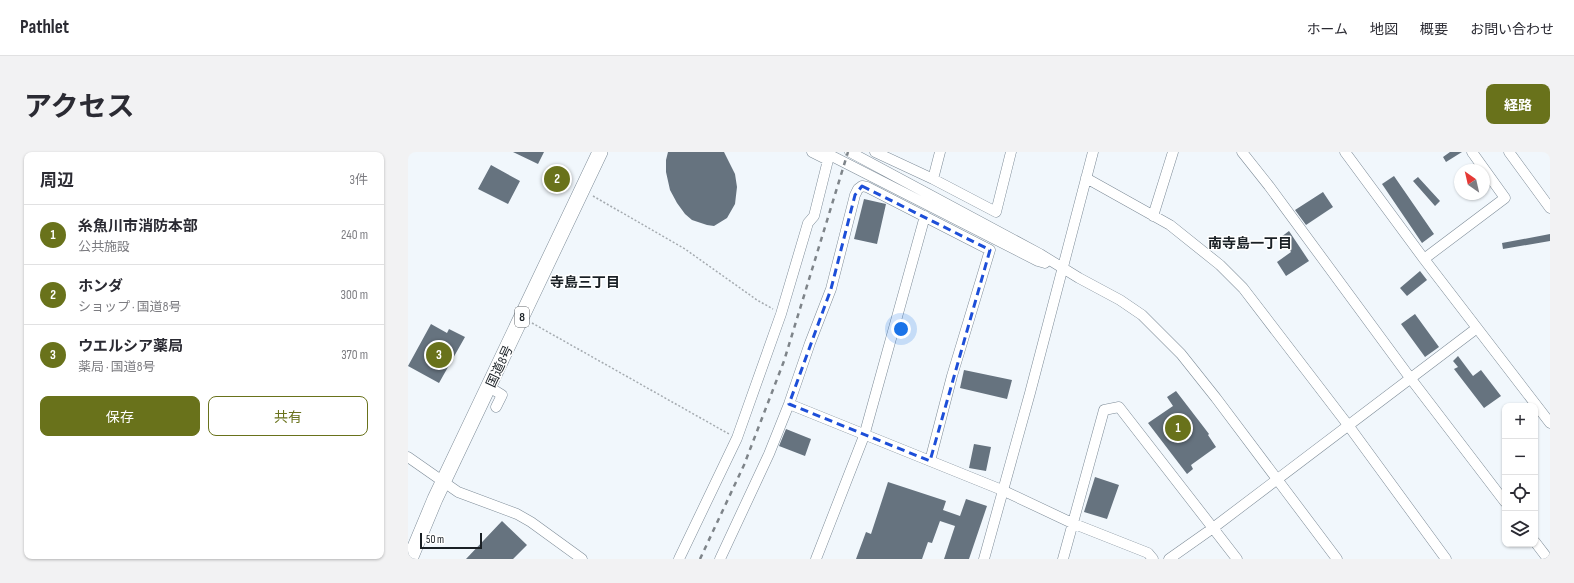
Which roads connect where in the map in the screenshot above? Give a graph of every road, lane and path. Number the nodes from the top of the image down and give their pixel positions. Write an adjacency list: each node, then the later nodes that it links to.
1 (600, 152): 23 (highway, 国道8号 / 8)
2 (812, 152): 13 (street)
3 (850, 152): 21 (street)
4 (875, 152): 15 (street)
5 (940, 152): 15 (street)
6 (1011, 152): 15 (street)
7 (1093, 152): 14 (street)
8 (1173, 152): 19 (street)
9 (1242, 152): 25 (street)
10 (1345, 152): 20 (street)
11 (1472, 152): 20 (street)
12 (1509, 152): 17 (street)
13 (828, 155): 21 (street); 22 (street)
14 (1086, 178): 19 (street); 21 (street)
15 (933, 179)
16 (593, 196): 22 (path)
17 (1550, 208)
18 (925, 216): 27 (street); 31 (street); 34 (street)
19 (1153, 216): 30 (street)
20 (1424, 259): 24 (street)
21 (1062, 269): 35 (street); 37 (street)
22 (781, 314): 32 (street)
23 (522, 317): 26 (highway, 国道8号 / 8); 32 (path)
24 (1478, 328): 25 (street); 29 (street)
25 (1411, 379): 30 (street); 38 (street)
26 (488, 387): 28 (street); 36 (highway, 国道8号 / 8)
27 (789, 404): 31 (street); 45 (street)
28 (496, 407)
29 (1550, 423)
30 (1348, 425): 35 (street); 53 (street)
31 (864, 436): 34 (street); 46 (street)
32 (737, 438): 44 (street)
33 (408, 457): 36 (street)
34 (930, 462): 37 (street)
35 (1278, 478): 40 (street); 52 (street)
36 (443, 482): 42 (highway, 国道8号 / 8); 43 (street)
37 (1002, 490): 39 (street); 47 (street)
38 (1502, 498)
39 (1072, 523): 40 (street); 48 (street); 49 (street)
40 (1213, 528): 50 (street); 51 (street)
41 (1538, 546): 54 (street)
42 (410, 559)
43 (582, 559)
44 (679, 559)
45 (720, 559)
46 (816, 559)
47 (984, 559)
48 (1063, 559)
49 (1153, 559)
50 (1169, 559)
51 (1237, 559)
52 (1337, 559)
53 (1446, 559)
54 (1548, 559)

